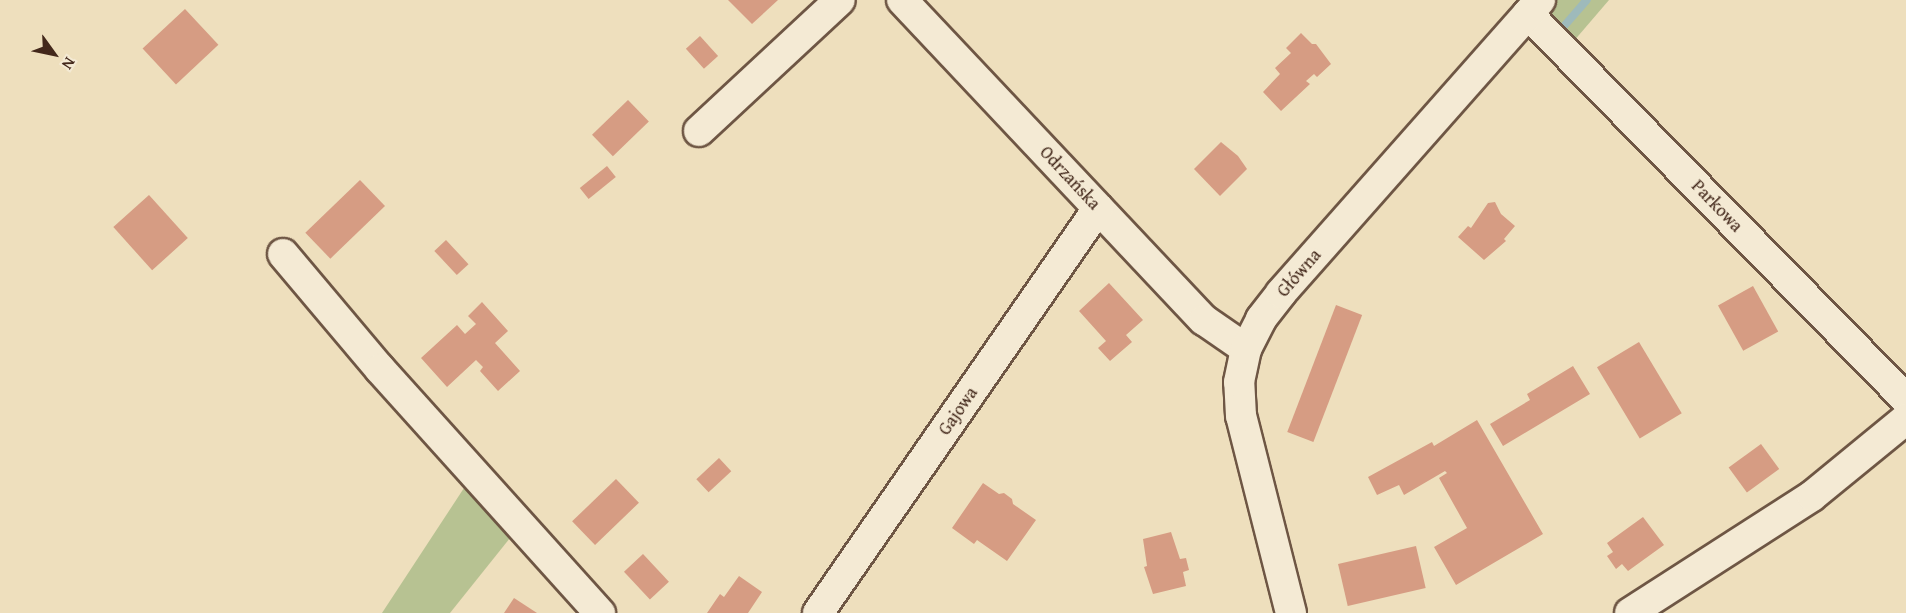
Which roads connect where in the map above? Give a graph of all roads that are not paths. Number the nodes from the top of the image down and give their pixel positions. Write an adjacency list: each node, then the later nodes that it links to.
1 (840, 0): 4 (street)
2 (902, 0): 5 (street, Odrzańska)
3 (1534, 7): 7 (street, Główna); 8 (street, Parkowa)
4 (699, 131)
5 (1098, 208): 7 (street, Odrzańska); 11 (street, Gajowa)
6 (283, 254): 10 (street)
7 (1246, 349): 12 (street, Główna)
8 (1906, 399)
9 (1906, 419): 13 (street)
10 (600, 613)
11 (818, 613)
12 (1291, 613)
13 (1630, 613)

